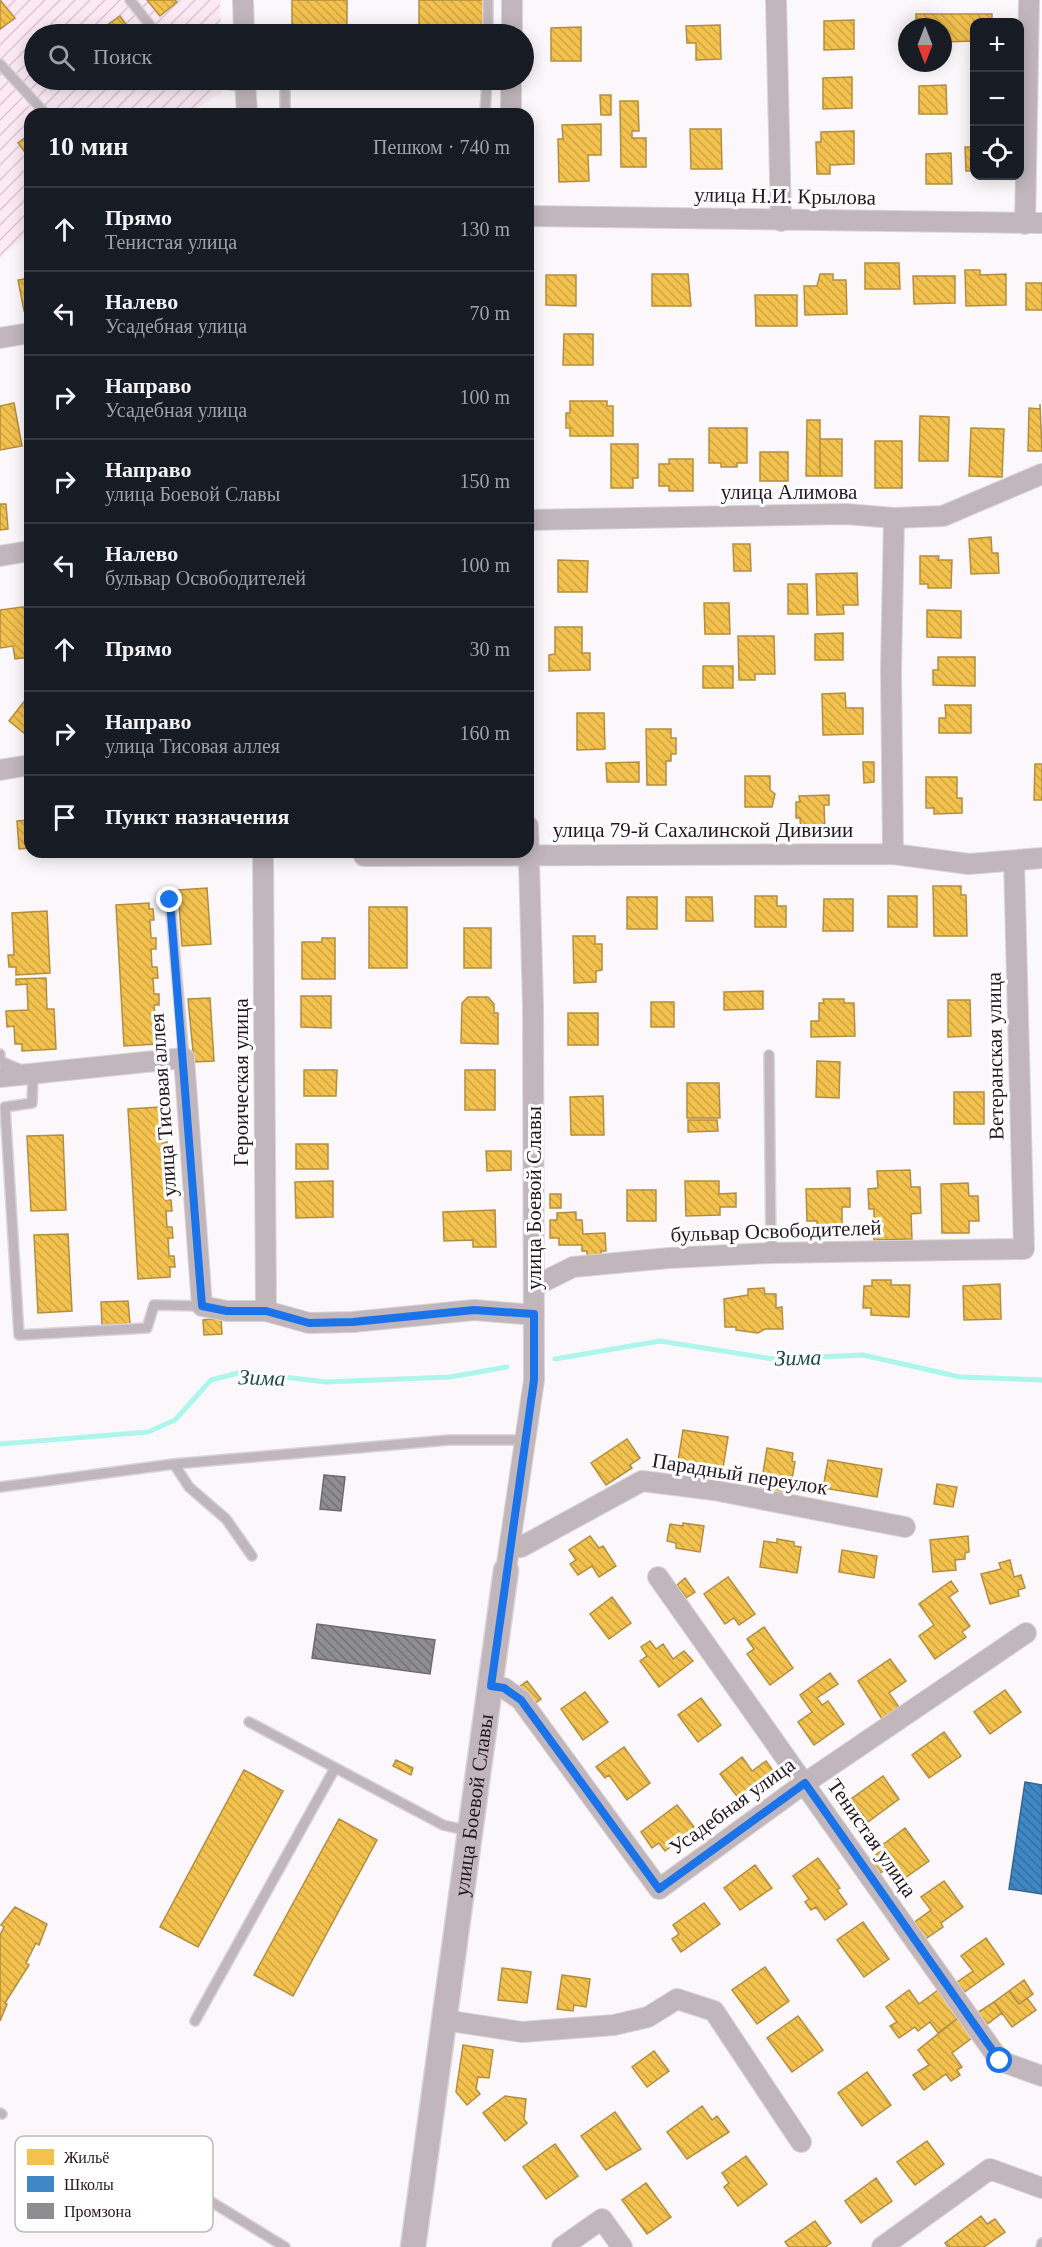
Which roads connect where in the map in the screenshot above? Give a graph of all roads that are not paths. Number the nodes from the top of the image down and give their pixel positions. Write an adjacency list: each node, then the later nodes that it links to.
1 (130, 0): 7 (lane)
2 (243, 0): 8 (street)
3 (488, 0): 9 (lane)
4 (512, 0): 10 (street)
5 (776, 0): 20 (street)
6 (1029, 0): 21 (street)
7 (149, 24)
8 (244, 24)
9 (488, 24)
10 (512, 24)
11 (0, 64): 15 (lane)
12 (285, 90): 16 (lane)
13 (486, 90): 17 (lane)
14 (511, 90): 18 (street)
15 (40, 108)
16 (285, 108)
17 (485, 108)
18 (511, 108)
19 (534, 216): 20 (street, улица Н.И. Крылова)
20 (781, 221): 21 (street, улица Н.И. Крылова)
21 (1034, 223)
22 (24, 334): 23 (street)
23 (0, 338)
24 (1042, 474): 25 (street, улица Алимова)
25 (894, 518): 26 (street, улица Алимова); 32 (street)
26 (534, 520)
27 (24, 552): 28 (street)
28 (0, 556)
29 (24, 766): 30 (street)
30 (0, 770)
31 (534, 854): 32 (street, улица 79-й Сахалинской Дивизии)
32 (893, 854): 36 (street, улица 79-й Сахалинской Дивизии)
33 (263, 858): 49 (street, Героическая улица)
34 (530, 858): 47 (street, улица Боевой Славы)
35 (1042, 858): 36 (street, улица 79-й Сахалинской Дивизии)
36 (1014, 861): 45 (street, Ветеранская улица)
37 (170, 900): 40 (lane, улица Тисовая аллея)
38 (0, 1054): 41 (lane)
39 (769, 1055): 46 (lane)
40 (184, 1058): 42 (street); 48 (street, улица Тисовая аллея)
41 (0, 1061): 42 (lane)
42 (33, 1074): 43 (street); 44 (lane)
43 (0, 1077)
44 (3, 1108): 48 (lane)
45 (1024, 1249): 46 (street, бульвар Освободителей)
46 (771, 1253): 47 (street, бульвар Освободителей)
47 (535, 1286): 50 (street, улица Боевой Славы)
48 (202, 1306): 49 (street)
49 (266, 1311): 50 (street)
50 (534, 1314): 51 (street, улица Боевой Славы)
51 (526, 1440): 52 (lane); 56 (street, улица Боевой Славы)
52 (174, 1464): 53 (lane); 55 (lane)
53 (0, 1487)
54 (905, 1527): 56 (street, Парадный переулок)
55 (252, 1556)
56 (508, 1559): 59 (street, улица Боевой Славы)
57 (658, 1577): 62 (street, Тенистая улица)
58 (1026, 1633): 62 (street, Усадебная улица)
59 (491, 1686): 62 (street, Усадебная улица); 63 (street, улица Боевой Славы)
60 (249, 1722): 61 (lane)
61 (335, 1768): 63 (lane); 65 (lane)
62 (805, 1783): 66 (street, Тенистая улица)
63 (469, 1831): 64 (street, улица Боевой Славы)
64 (444, 2020): 67 (street); 71 (street, улица Боевой Славы)
65 (195, 2021)
66 (1042, 2076)
67 (801, 2142)
68 (1042, 2188): 74 (street)
69 (213, 2203): 70 (lane)
70 (285, 2247)
71 (413, 2247)
72 (562, 2247): 73 (street)
73 (622, 2247)
74 (882, 2247)

